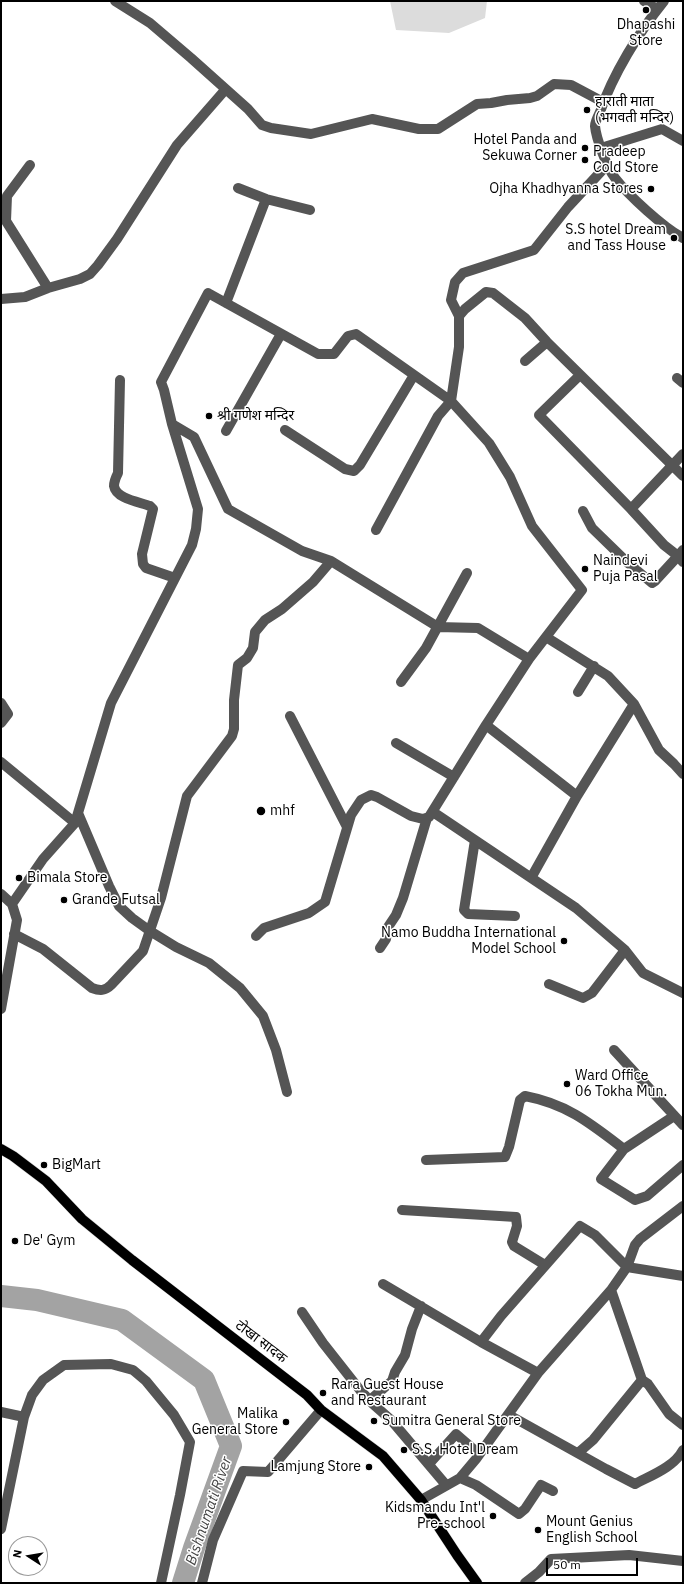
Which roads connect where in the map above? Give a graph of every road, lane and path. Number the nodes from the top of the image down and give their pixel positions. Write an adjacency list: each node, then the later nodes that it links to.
1 (115, 1): 4 (street)
2 (644, 1): 3 (street)
3 (661, 5): 5 (street)
4 (225, 90): 5 (street); 14 (street)
5 (603, 102): 7 (street)
6 (683, 141): 7 (street)
7 (601, 148): 9 (street)
8 (30, 165): 14 (street)
9 (607, 165): 13 (street); 17 (street)
10 (238, 188): 11 (street)
11 (266, 198): 12 (street); 16 (street)
12 (310, 210)
13 (683, 238)
14 (48, 288): 15 (street)
15 (1, 299)
16 (226, 303): 18 (street); 25 (street)
17 (460, 316): 19 (street); 24 (street)
18 (281, 334): 21 (street); 27 (street)
19 (547, 342): 20 (street); 22 (street)
20 (525, 361)
21 (414, 375): 24 (street); 26 (street)
22 (580, 375): 29 (street); 31 (street)
23 (120, 380): 37 (street)
24 (451, 401): 33 (street); 39 (street)
25 (172, 424): 35 (street); 37 (street)
26 (285, 430)
27 (226, 431)
28 (683, 454): 29 (street)
29 (672, 465): 30 (street); 31 (street)
30 (683, 476)
31 (631, 509): 34 (street)
32 (583, 511): 34 (street)
33 (376, 530)
34 (681, 556)
35 (330, 561): 38 (street); 62 (street)
36 (467, 573): 38 (street)
37 (175, 578): 55 (street)
38 (438, 627): 40 (street); 42 (street)
39 (546, 637): 40 (street); 41 (street)
40 (529, 659): 48 (street)
41 (594, 666): 43 (street); 45 (street)
42 (401, 682)
43 (578, 692)
44 (1, 703): 47 (street)
45 (634, 704): 51 (street); 53 (street)
46 (290, 716): 56 (street)
47 (1, 723)
48 (486, 725): 52 (street); 53 (street)
49 (396, 742): 52 (street)
50 (1, 762): 55 (street)
51 (683, 774)
52 (454, 777): 54 (street)
53 (577, 796): 58 (street)
54 (430, 815): 56 (street); 57 (street); 65 (street)
55 (77, 818): 60 (street); 62 (street)
56 (347, 827): 64 (street)
57 (475, 840): 58 (street); 61 (street)
58 (531, 878): 66 (street)
59 (1, 894): 60 (street)
60 (12, 904): 63 (street)
61 (515, 916)
62 (150, 931): 63 (street); 71 (street)
63 (14, 934): 69 (street)
64 (256, 936)
65 (380, 948)
66 (625, 950): 67 (street); 68 (street)
67 (549, 984)
68 (683, 993)
69 (1, 1009)
70 (614, 1050): 72 (street)
71 (287, 1092)
72 (674, 1116): 73 (street); 75 (street)
73 (683, 1125)
74 (1, 1149): 91 (main road, टोखा सादक)
75 (624, 1149): 76 (street); 77 (street)
76 (426, 1160)
77 (683, 1165)
78 (683, 1206): 81 (street)
79 (402, 1210): 80 (street)
80 (545, 1265): 81 (street); 87 (street)
81 (627, 1267): 82 (street); 84 (street)
82 (683, 1276)
83 (383, 1284): 85 (street)
84 (611, 1290): 88 (street); 89 (street)
85 (421, 1306): 87 (street); 90 (street)
86 (302, 1312): 90 (street)
87 (482, 1342): 88 (street)
88 (538, 1373): 93 (street)
89 (642, 1380): 95 (street); 97 (street)
90 (370, 1400): 99 (street)
91 (321, 1410): 103 (main road, टोखा सादक); 107 (street)
92 (1, 1412): 94 (street)
93 (509, 1415): 97 (street); 98 (street)
94 (24, 1417): 104 (street); 106 (street)
95 (683, 1425)
96 (683, 1450): 97 (street)
97 (578, 1453)
98 (480, 1454): 99 (street); 100 (street)
99 (429, 1464): 101 (street)
100 (460, 1478): 101 (street); 102 (street)
101 (446, 1486): 103 (street)
102 (553, 1491)
103 (421, 1500): 108 (main road, टोखा सादक)
104 (1, 1529)
105 (683, 1561): 109 (street)
106 (161, 1583)
107 (202, 1583)
108 (477, 1583)
109 (525, 1583)

